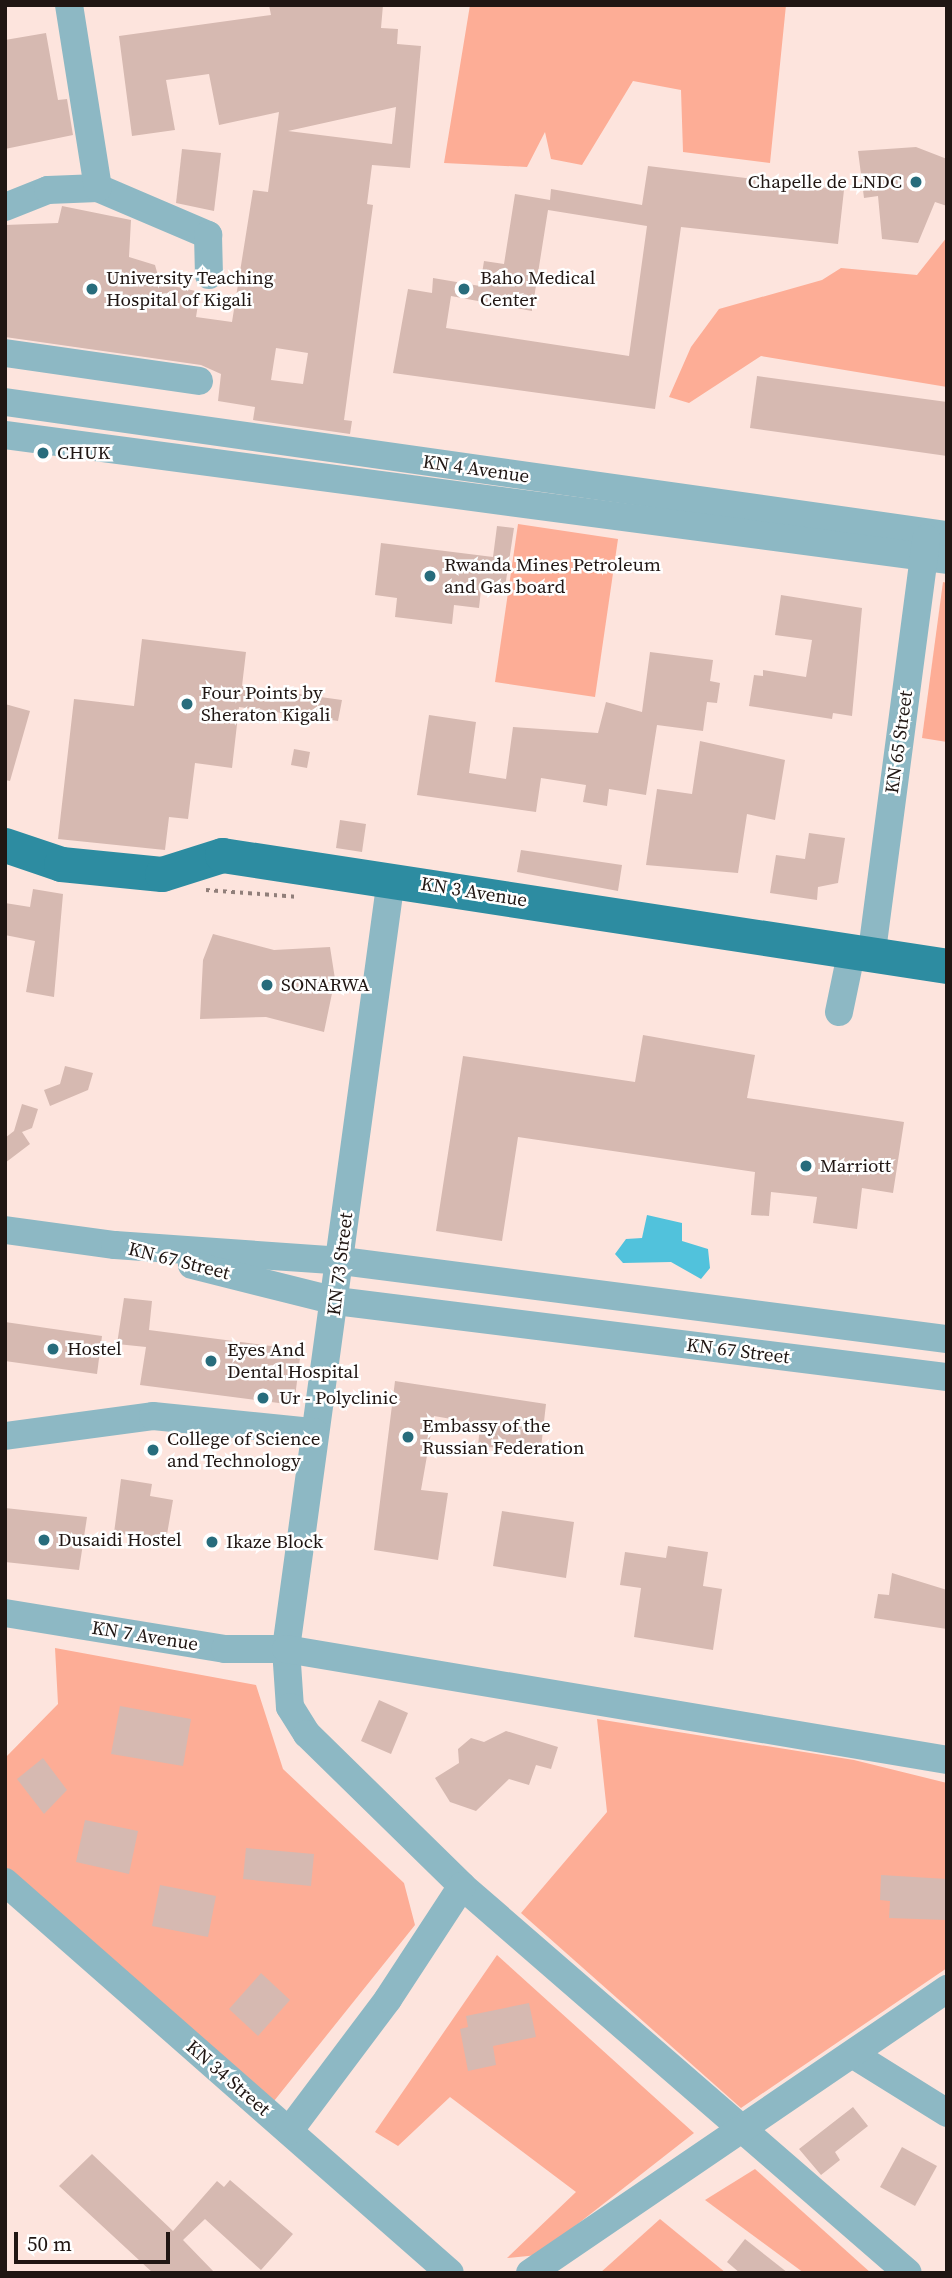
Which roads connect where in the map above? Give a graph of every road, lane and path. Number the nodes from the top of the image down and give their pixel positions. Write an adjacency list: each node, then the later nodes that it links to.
1 (69, 5): 2 (street)
2 (98, 188): 3 (street); 4 (street)
3 (5, 207)
4 (209, 275)
5 (5, 353): 6 (street)
6 (199, 381)
7 (5, 402): 9 (street, KN 4 Avenue)
8 (5, 435): 9 (street, KN 4 Avenue)
9 (757, 522): 10 (street, KN 4 Avenue)
10 (936, 546): 13 (street, KN 65 Street)
11 (5, 845): 12 (main road, KN 3 Avenue)
12 (391, 879): 13 (main road, KN 3 Avenue); 18 (street, KN 73 Street)
13 (862, 950): 14 (main road, KN 3 Avenue); 15 (street, KN 65 Street)
14 (947, 966)
15 (839, 1012)
16 (5, 1230): 17 (street)
17 (115, 1245): 18 (street, KN 67 Street); 19 (street, KN 67 Street)
18 (342, 1261): 19 (street, KN 73 Street); 20 (street, KN 67 Street)
19 (337, 1301): 21 (street, KN 67 Street); 22 (street, KN 73 Street)
20 (947, 1339)
21 (947, 1377)
22 (314, 1432): 23 (street); 25 (street, KN 73 Street)
23 (5, 1436)
24 (5, 1613): 25 (street, KN 7 Avenue)
25 (286, 1649): 26 (street, KN 7 Avenue); 28 (street, KN 73 Street)
26 (947, 1760)
27 (5, 1882): 33 (street, KN 34 Street)
28 (462, 1886): 32 (street, KN 73 Street); 33 (street)
29 (947, 1989): 30 (street)
30 (854, 2055): 31 (street); 32 (street)
31 (947, 2113)
32 (738, 2127): 35 (street); 36 (street, KN 73 Street)
33 (289, 2131): 34 (street, KN 34 Street)
34 (450, 2273)
35 (530, 2273)
36 (908, 2273)

